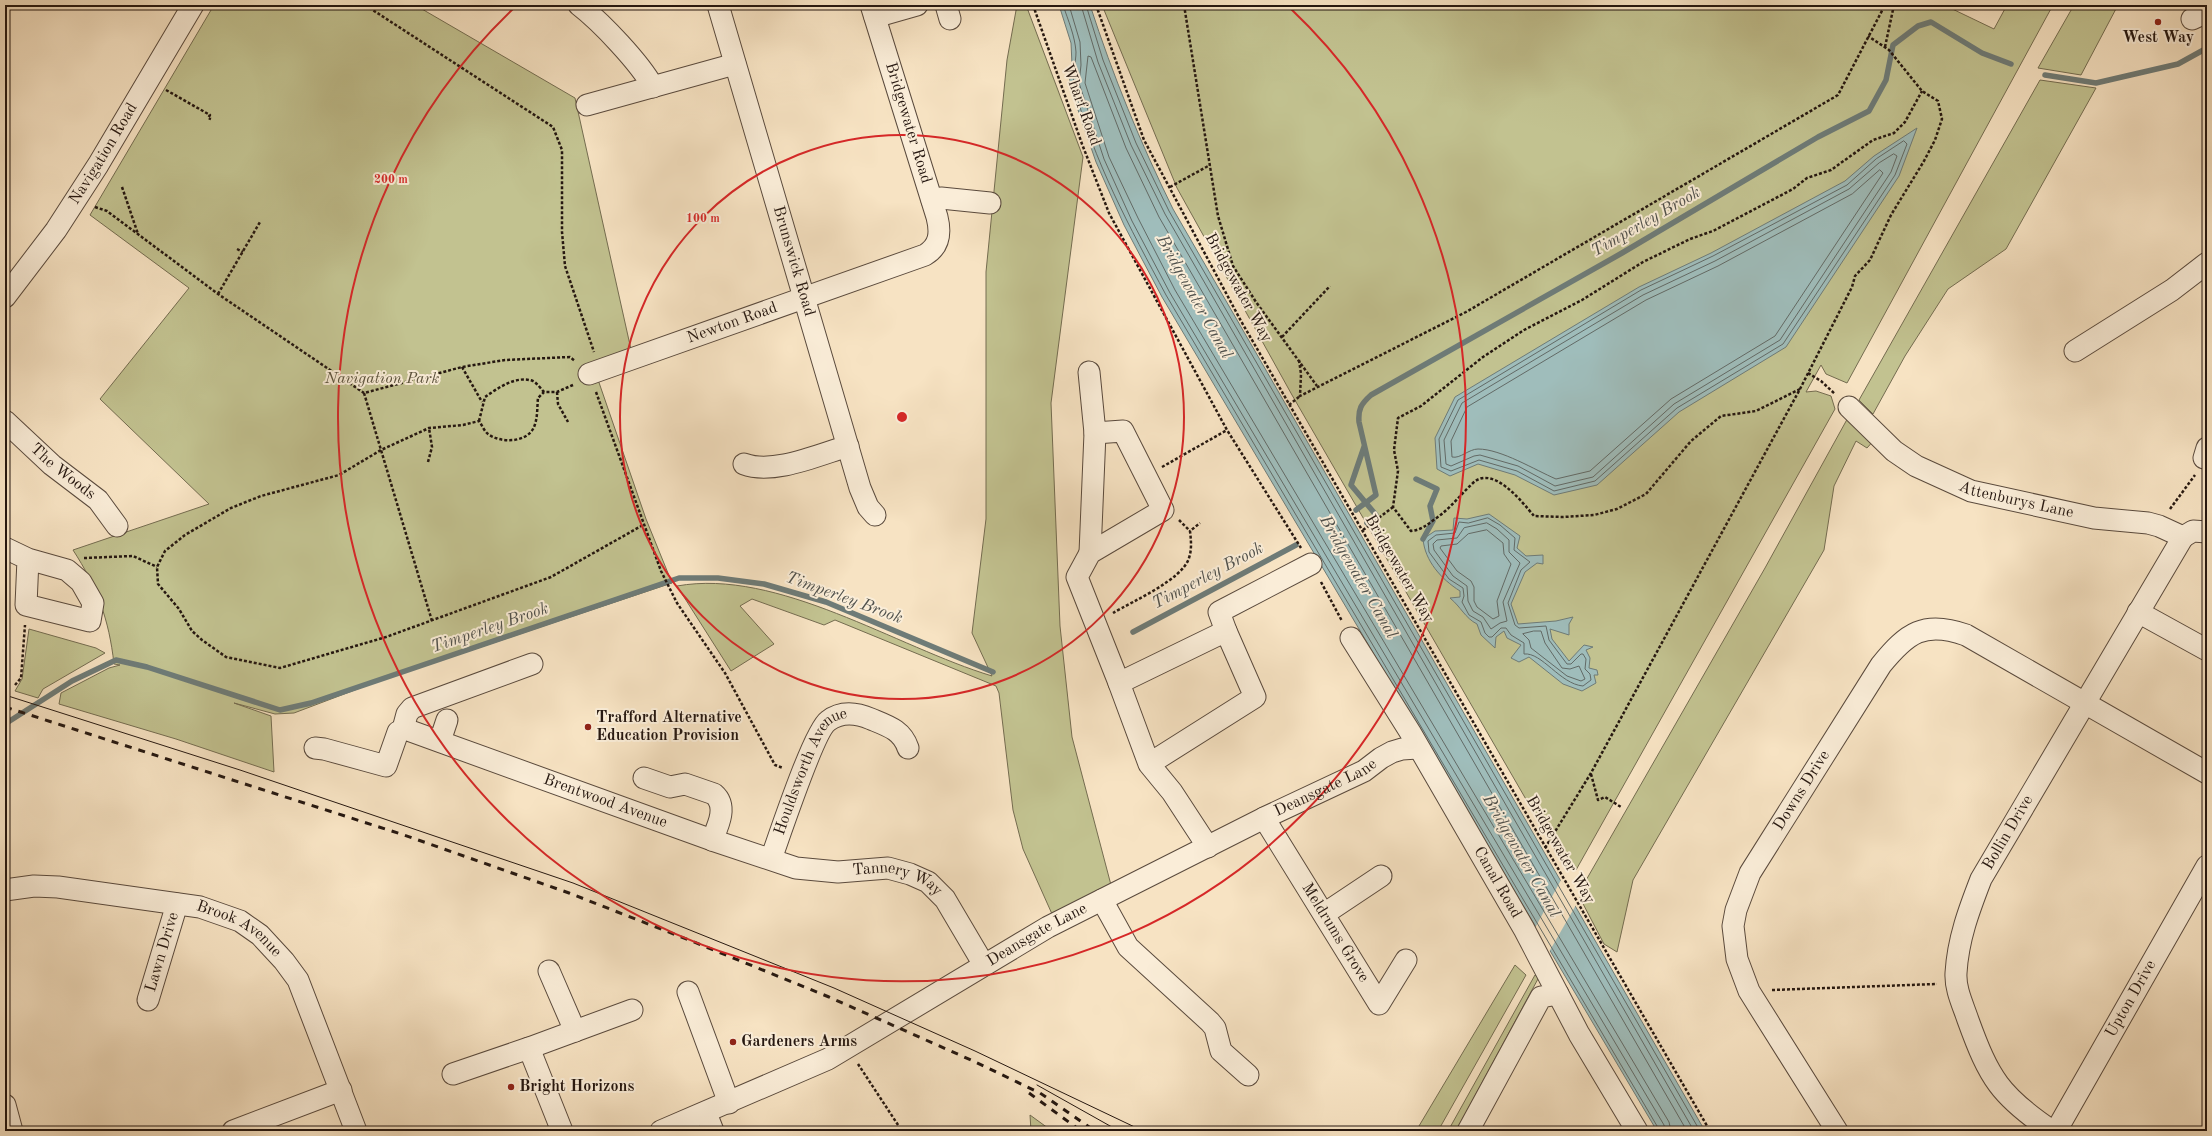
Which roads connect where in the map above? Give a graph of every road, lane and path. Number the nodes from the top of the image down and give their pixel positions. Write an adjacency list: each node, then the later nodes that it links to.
1 (193, 5): 15 (street, Navigation Road)
2 (365, 5): 40 (path)
3 (579, 5): 16 (street)
4 (718, 5): 14 (street, Brunswick Road)
5 (917, 5): 11 (street)
6 (1033, 5): 56 (path, Wharf Road)
7 (1096, 5): 22 (path, Bridgewater Way)
8 (1184, 5): 20 (path)
9 (1885, 5): 12 (path)
10 (1894, 5): 13 (path)
11 (873, 11): 24 (street, Bridgewater Road)
12 (1868, 36): 13 (path); 43 (path)
13 (1885, 47): 17 (path)
14 (735, 64): 16 (street); 35 (street, Brunswick Road)
15 (148, 80): 19 (path); 23 (street, Navigation Road)
16 (653, 87): 18 (street)
17 (1922, 91): 42 (path); 64 (path)
18 (587, 105)
19 (210, 120)
20 (1210, 165): 22 (path); 36 (path)
21 (122, 187): 27 (path)
22 (1170, 188): 50 (path, Bridgewater Way)
23 (76, 200): 27 (path); 34 (street, Navigation Road)
24 (932, 200): 25 (street); 28 (street, Bridgewater Road)
25 (990, 203)
26 (260, 222): 30 (path)
27 (138, 234): 33 (path)
28 (938, 241): 35 (street, Newton Road)
29 (237, 249): 30 (path)
30 (243, 252): 33 (path)
31 (2207, 264): 37 (street)
32 (1330, 286): 36 (path)
33 (218, 294): 47 (path)
34 (5, 297)
35 (803, 298): 40 (street, Newton Road); 58 (street, Brunswick Road)
36 (1282, 337): 38 (path)
37 (2075, 351)
38 (1299, 360): 43 (path); 48 (path)
39 (462, 367): 40 (path); 47 (path); 49 (path)
40 (592, 370): 46 (path); 67 (path)
41 (1089, 372): 57 (street)
42 (1808, 373): 44 (path); 51 (path)
43 (1317, 386): 48 (path)
44 (1800, 389): 64 (path); 96 (path)
45 (544, 392): 46 (path); 49 (path); 53 (path)
46 (558, 392): 54 (path)
47 (364, 393): 59 (path)
48 (1300, 396): 50 (path)
49 (483, 403): 53 (path)
50 (1289, 405): 70 (path, Bridgewater Way)
51 (1849, 407): 69 (street, Attenburys Lane)
52 (5, 421): 68 (street, The Woods)
53 (479, 421): 55 (path)
54 (568, 422)
55 (428, 428): 59 (path); 61 (path)
56 (1227, 430): 63 (path); 76 (path, Wharf Road)
57 (1095, 434): 63 (street); 74 (street)
58 (848, 446): 62 (street); 65 (street, Brunswick Road)
59 (381, 450): 77 (path); 81 (path)
60 (2205, 453): 69 (path)
61 (428, 462)
62 (744, 464)
63 (1146, 476): 74 (street)
64 (1393, 507): 70 (path)
65 (875, 515)
66 (1200, 522): 82 (path)
67 (643, 525): 81 (path); 98 (path)
68 (117, 526)
69 (2159, 526): 72 (street, Attenburys Lane)
70 (1362, 530): 104 (path, Bridgewater Way)
71 (2207, 532): 72 (street)
72 (2183, 537): 80 (street, Bollin Drive)
73 (5, 548): 75 (street)
74 (1090, 553): 82 (street)
75 (28, 559): 78 (street); 79 (street)
76 (1311, 564): 83 (street); 84 (path, Wharf Road)
77 (157, 567): 78 (path); 81 (path)
78 (67, 570): 79 (street)
79 (26, 605): 88 (path)
80 (2138, 612): 85 (street); 89 (street, Bollin Drive)
81 (432, 620)
82 (1097, 627): 87 (street)
83 (1226, 631): 87 (street); 95 (street)
84 (1351, 638): 94 (street, Canal Road)
85 (2207, 650)
86 (532, 664): 91 (street)
87 (1119, 683): 95 (street)
88 (15, 685)
89 (2086, 702): 97 (street); 115 (street, Bollin Drive); 116 (street, Downs Drive)
90 (447, 720): 91 (street)
91 (421, 735): 92 (street); 102 (street, Brentwood Avenue)
92 (315, 748)
93 (908, 748): 98 (street, Houldsworth Avenue)
94 (1417, 748): 101 (street, Deansgate Lane); 118 (street, Canal Road)
95 (1149, 764): 103 (street)
96 (1591, 773): 100 (path); 104 (path)
97 (2207, 773)
98 (802, 775): 105 (street, Houldsworth Avenue)
99 (644, 778): 102 (street)
100 (1621, 807)
101 (1264, 818): 103 (street, Deansgate Lane); 111 (street, Meldrums Grove)
102 (712, 840): 105 (street, Brentwood Avenue)
103 (1208, 847): 109 (street, Deansgate Lane)
104 (1545, 848): 138 (path, Bridgewater Way)
105 (771, 860): 113 (street, Tannery Way)
106 (2207, 866): 141 (street, Upton Drive)
107 (1381, 876): 111 (street)
108 (5, 890): 110 (street, Brook Avenue)
109 (1102, 900): 113 (street, Deansgate Lane); 125 (street)
110 (177, 904): 119 (street, Lawn Drive); 126 (street, Brook Avenue)
111 (1324, 914): 112 (street, Meldrums Grove)
112 (1406, 960)
113 (984, 965): 123 (street, Deansgate Lane)
114 (549, 971): 121 (street)
115 (1956, 983): 116 (path); 140 (street, Bollin Drive)
116 (1749, 991): 139 (street, Downs Drive)
117 (688, 992): 127 (street)
118 (1558, 994): 136 (street); 137 (street, Canal Road)
119 (148, 1000)
120 (632, 1010): 121 (street)
121 (575, 1031): 122 (street)
122 (528, 1048): 124 (street); 133 (street)
123 (848, 1048): 127 (street, Deansgate Lane); 135 (path)
124 (453, 1074)
125 (1248, 1074)
126 (341, 1090): 131 (street); 132 (street, Brook Avenue)
127 (729, 1103): 129 (street, Deansgate Lane)
128 (5, 1105): 130 (street)
129 (709, 1122): 134 (street, Deansgate Lane)
130 (12, 1131)
131 (233, 1131)
132 (356, 1131)
133 (562, 1131)
134 (661, 1131)
135 (902, 1131)
136 (1468, 1131)
137 (1637, 1131)
138 (1710, 1131)
139 (1837, 1131)
140 (2052, 1131)
141 (2056, 1131)

